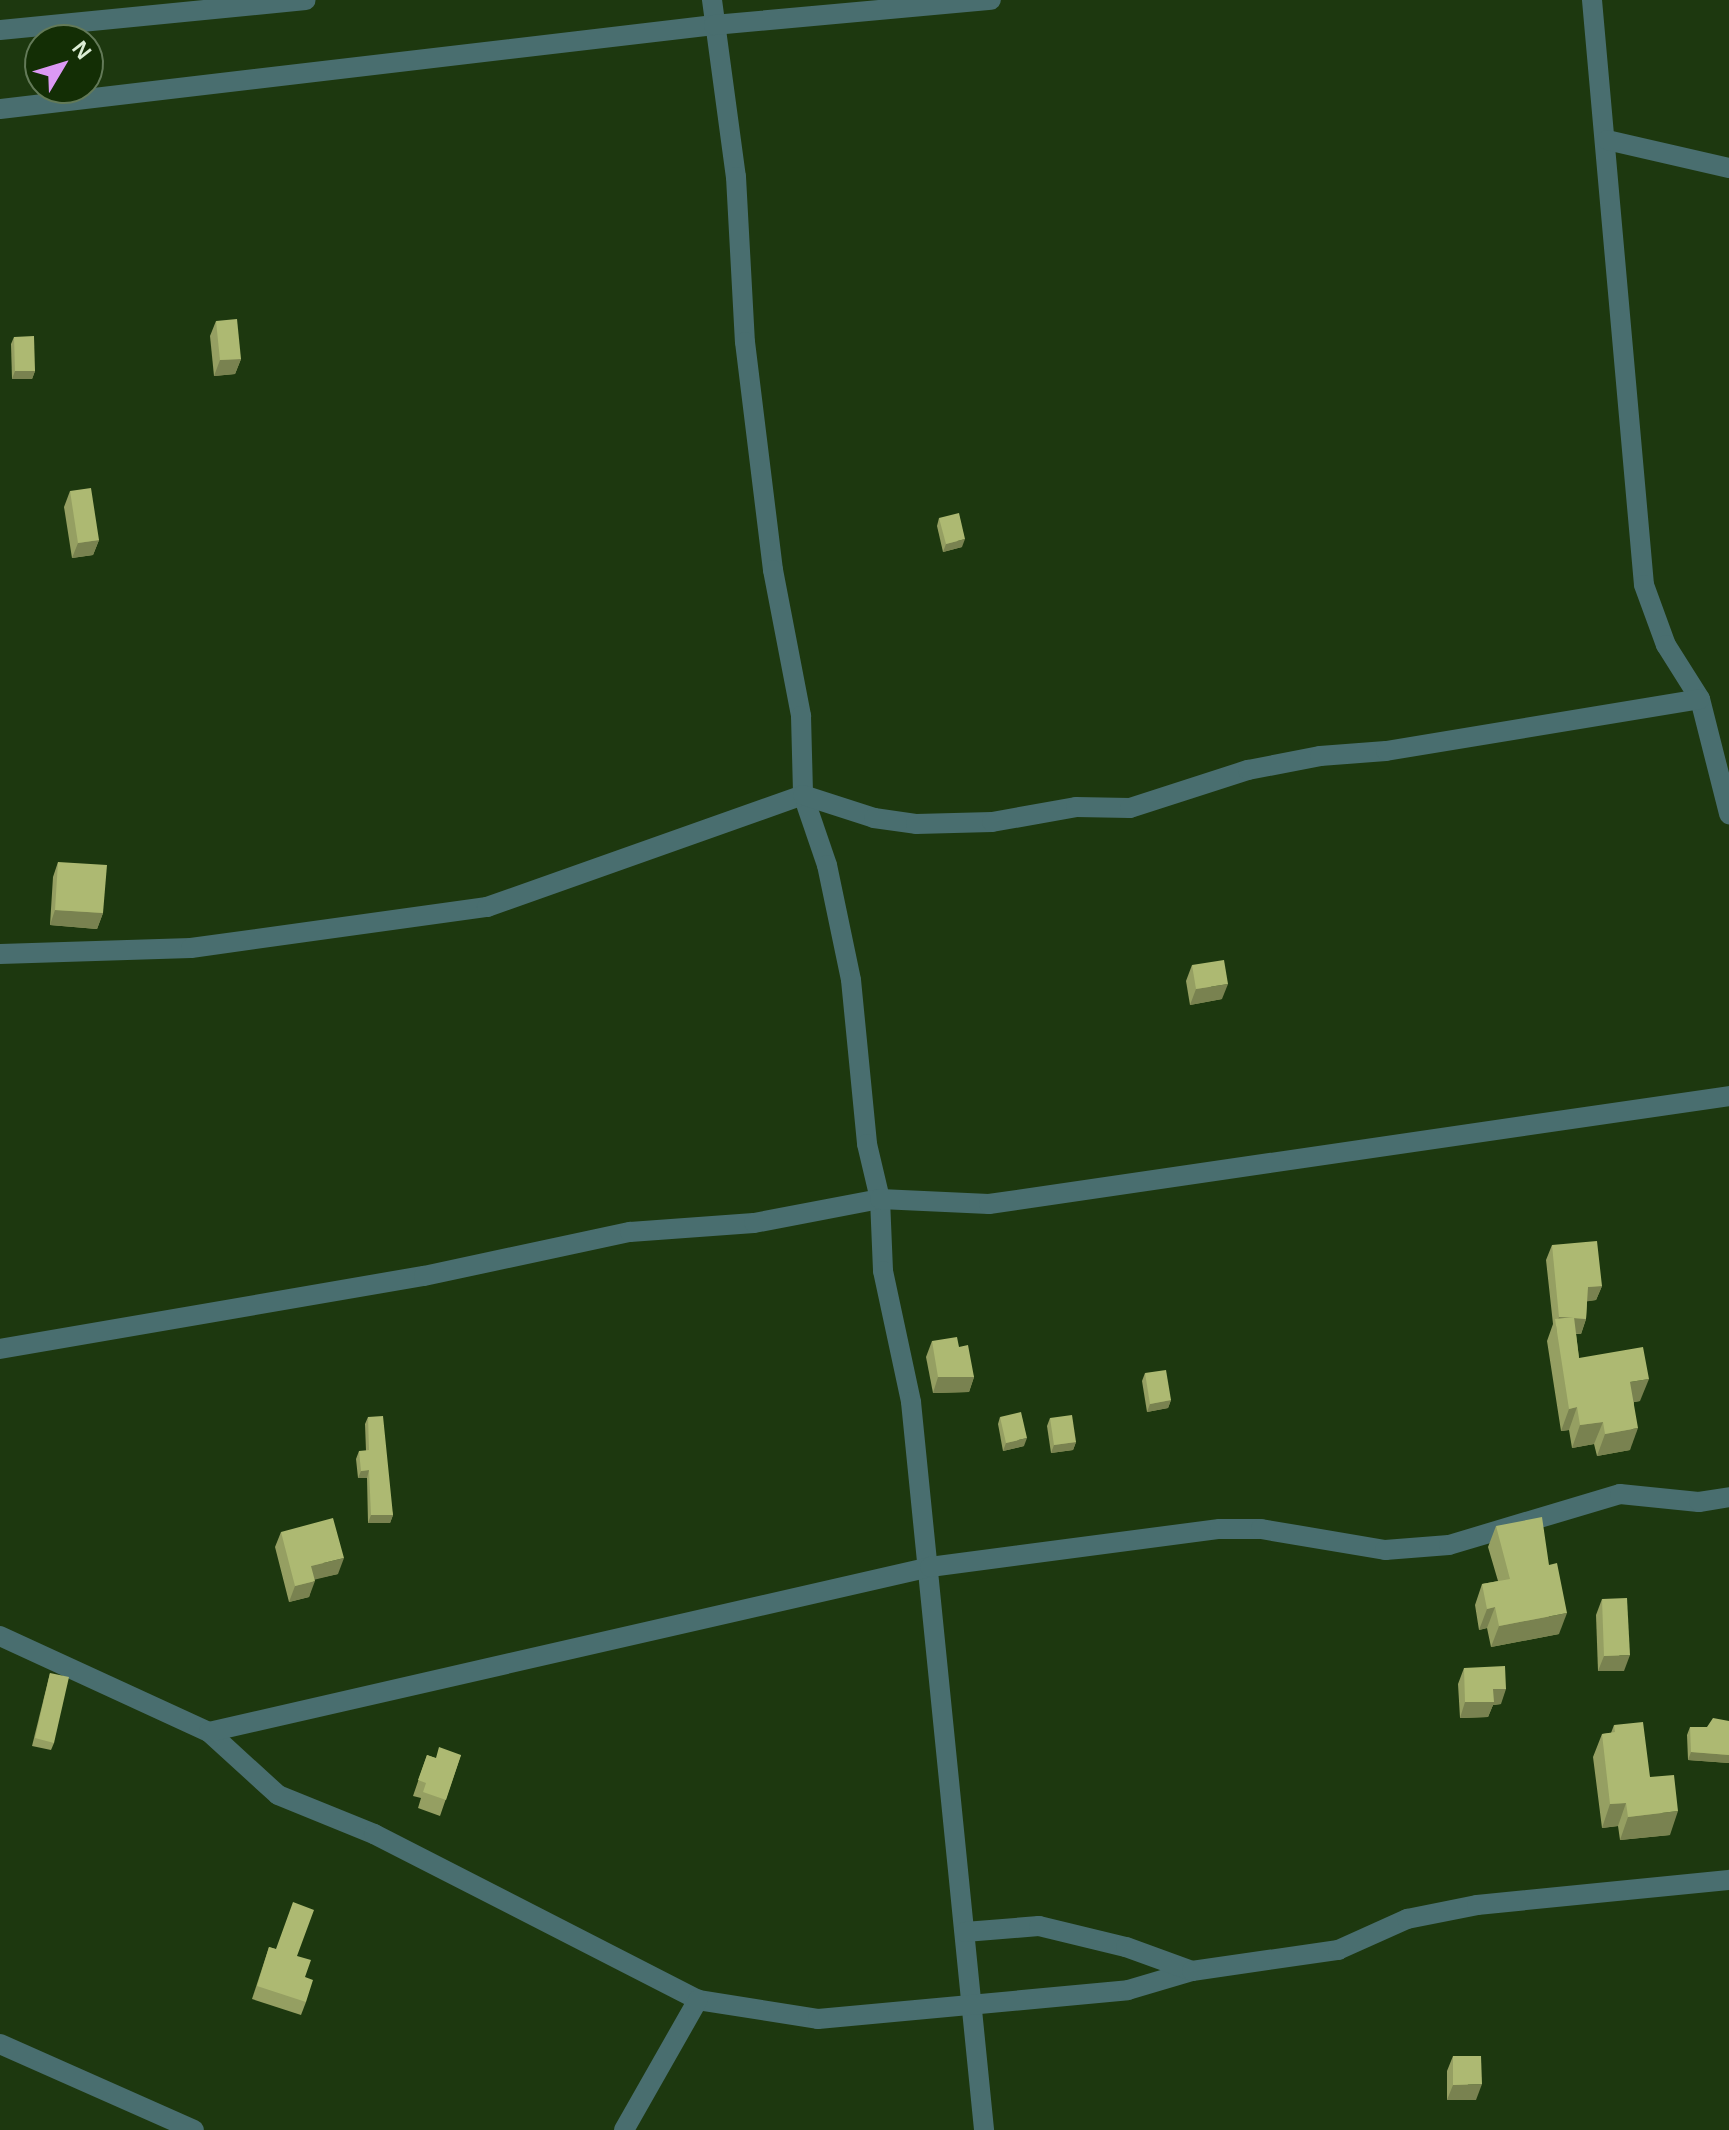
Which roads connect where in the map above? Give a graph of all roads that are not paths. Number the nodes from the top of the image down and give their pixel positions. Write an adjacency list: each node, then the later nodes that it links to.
1 (306, 0): 6 (street)
2 (712, 0): 5 (street)
3 (991, 0): 5 (street)
4 (1592, 0): 8 (street)
5 (714, 25): 7 (street); 11 (street)
6 (0, 30)
7 (0, 109)
8 (1607, 140): 9 (street); 10 (street)
9 (1729, 168)
10 (1700, 699): 11 (street); 12 (street)
11 (803, 795): 13 (street); 15 (street)
12 (1729, 814)
13 (0, 954)
14 (1729, 1096): 15 (street)
15 (880, 1199): 16 (street); 18 (street)
16 (0, 1349)
17 (1729, 1497): 18 (street)
18 (930, 1567): 20 (street); 22 (street)
19 (0, 1636): 20 (street)
20 (209, 1732): 24 (street)
21 (1729, 1880): 23 (street)
22 (965, 1932): 23 (street); 25 (street)
23 (1192, 1971): 25 (street)
24 (698, 2000): 25 (street); 28 (street)
25 (974, 2006): 29 (street)
26 (0, 2044): 27 (street)
27 (194, 2130)
28 (624, 2130)
29 (984, 2130)

